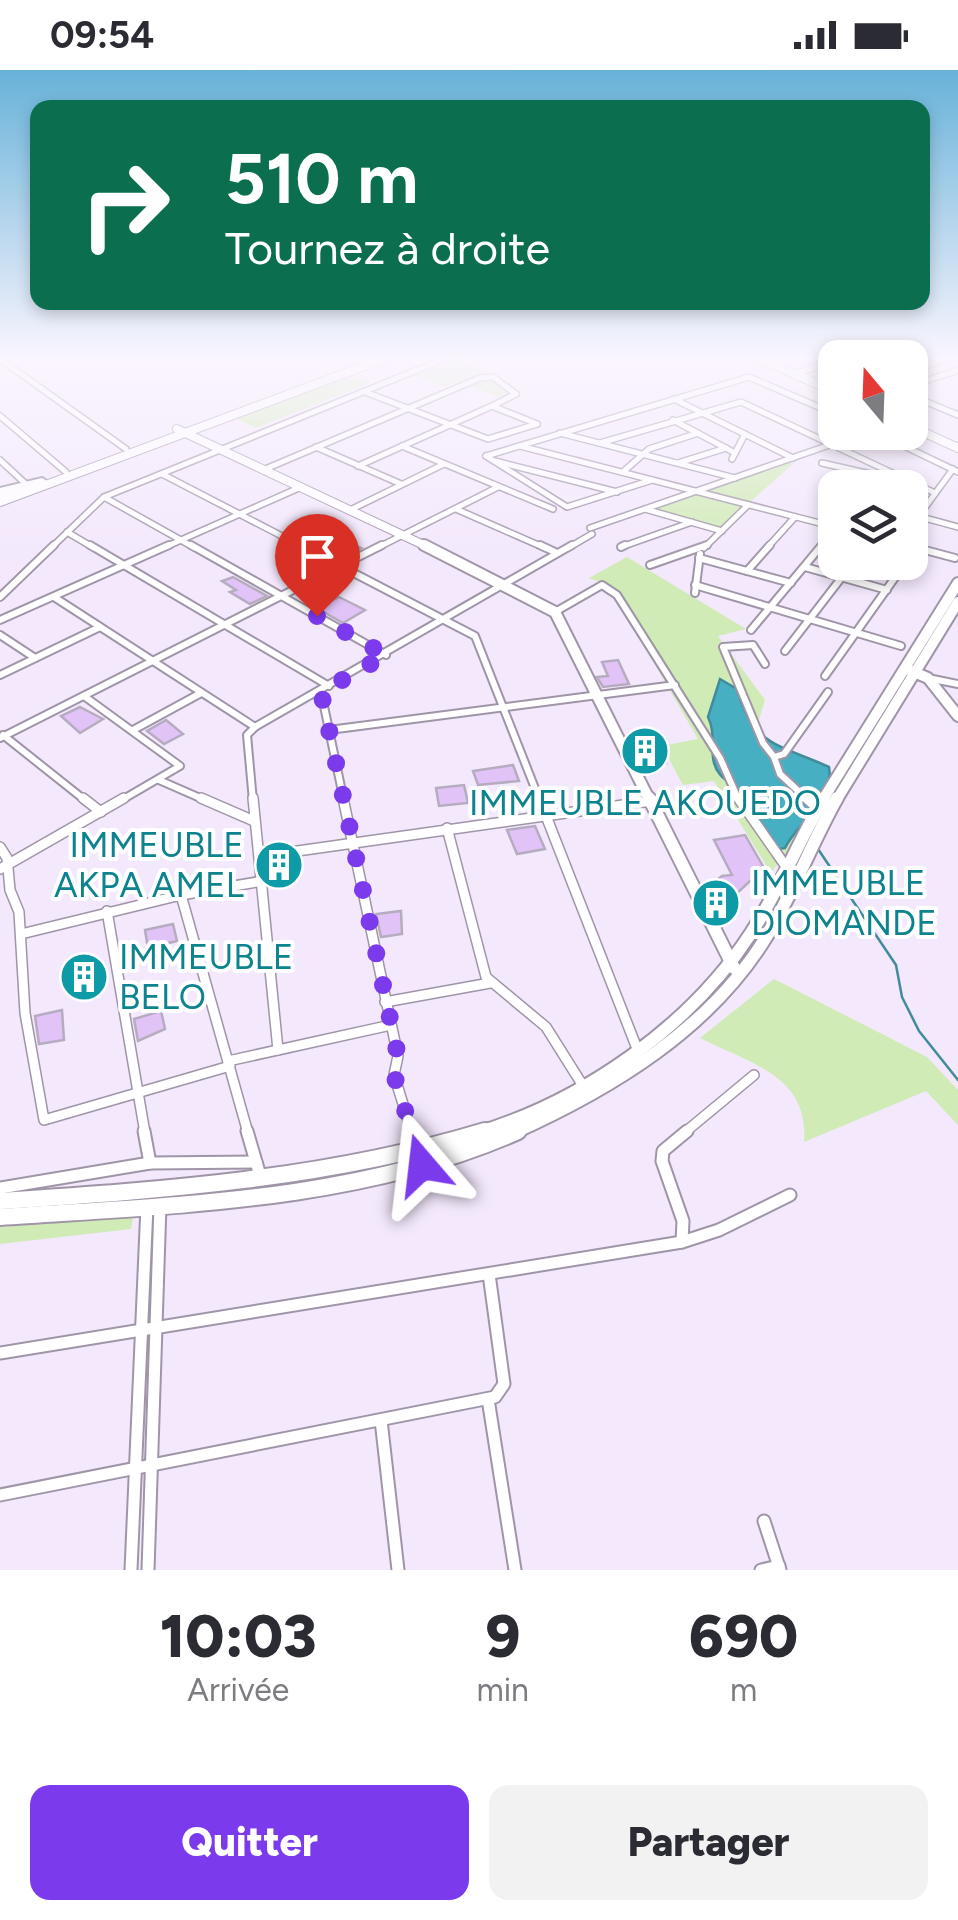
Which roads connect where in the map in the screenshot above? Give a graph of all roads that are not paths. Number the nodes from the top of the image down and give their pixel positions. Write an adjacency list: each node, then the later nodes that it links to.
1 (11, 425): 46 (street)
2 (92, 425): 27 (street)
3 (196, 425): 15 (street)
4 (197, 425): 15 (street)
5 (283, 425): 29 (street)
6 (368, 425): 25 (street)
7 (449, 425): 23 (street)
8 (453, 425): 9 (street)
9 (534, 425)
10 (586, 425): 16 (street)
11 (657, 425): 21 (street)
12 (682, 425): 18 (street)
13 (727, 425): 19 (street)
14 (791, 425): 20 (street)
15 (180, 431): 27 (street); 29 (street); 59 (street)
16 (560, 433): 21 (street); 24 (street)
17 (928, 433): 22 (street)
18 (698, 434): 26 (street); 33 (street)
19 (745, 434): 26 (street); 34 (street)
20 (818, 437)
21 (600, 443): 33 (street)
22 (956, 445)
23 (402, 446): 39 (street); 40 (street)
24 (519, 446): 32 (street); 35 (street)
25 (316, 447): 40 (street); 42 (street)
26 (726, 448): 37 (street)
27 (126, 449): 46 (street)
28 (818, 449): 34 (street)
29 (221, 450): 42 (street); 48 (street)
30 (845, 450): 41 (street)
31 (910, 450): 45 (street)
32 (554, 454): 43 (street); 47 (street)
33 (642, 454): 37 (street); 47 (street)
34 (793, 458): 49 (street)
35 (490, 459): 43 (street); 57 (street)
36 (0, 460): 53 (street)
37 (676, 463): 49 (street)
38 (822, 463): 44 (street)
39 (444, 464): 52 (street); 54 (street)
40 (358, 466): 52 (street)
41 (884, 469): 58 (street)
42 (263, 470): 55 (street)
43 (536, 470): 57 (street)
44 (852, 470)
45 (956, 471): 58 (street)
46 (66, 472): 51 (street)
47 (624, 472): 50 (street)
48 (162, 474): 60 (street); 67 (street)
49 (735, 478): 56 (street)
50 (654, 479): 56 (street); 57 (street)
51 (42, 481): 53 (highway)
52 (401, 484): 66 (street)
53 (27, 486): 59 (highway)
54 (498, 487): 63 (street); 64 (street)
55 (301, 488): 66 (street); 67 (street)
56 (697, 491): 62 (street); 65 (street)
57 (617, 492)
58 (935, 494): 61 (street)
59 (0, 497)
60 (104, 497): 74 (street); 76 (street)
61 (928, 501)
62 (748, 505): 68 (street); 73 (street)
63 (456, 509): 75 (street); 80 (street)
64 (553, 509)
65 (646, 509): 70 (street); 80 (street)
66 (350, 510): 75 (street)
67 (242, 514): 76 (street); 83 (street)
68 (795, 516): 71 (street); 87 (street)
69 (928, 520): 72 (street)
70 (694, 522): 73 (street); 77 (street)
71 (818, 523)
72 (958, 527)
73 (722, 531): 81 (street)
74 (67, 532): 85 (street); 98 (street)
75 (402, 536): 83 (street); 92 (street)
76 (180, 541): 85 (street); 96 (street)
77 (621, 547)
78 (818, 551): 86 (street)
79 (928, 551): 82 (street)
80 (557, 553): 92 (street)
81 (700, 554): 84 (street); 87 (street); 100 (street)
82 (955, 558)
83 (345, 565): 96 (street); 102 (street)
84 (650, 565)
85 (124, 566): 97 (street); 106 (street)
86 (805, 567): 88 (street); 93 (street)
87 (747, 571): 93 (street)
88 (818, 571)
89 (840, 580): 103 (street)
90 (852, 580): 95 (street)
91 (894, 580): 95 (street)
92 (504, 583): 101 (street); 102 (street)
93 (791, 583): 100 (street)
94 (958, 584): 117 (street)
95 (887, 590): 109 (street)
96 (282, 596): 106 (street); 113 (street)
97 (54, 597): 104 (street); 107 (street)
98 (0, 598)
99 (958, 602): 105 (street)
100 (770, 606): 103 (street); 108 (street)
101 (555, 612): 122 (street); 126 (street)
102 (446, 618): 113 (street); 128 (street)
103 (810, 619): 109 (street); 112 (street)
104 (0, 620)
105 (953, 621): 117 (street)
106 (225, 625): 115 (street); 123 (street)
107 (100, 627): 114 (street); 115 (street)
108 (751, 630)
109 (856, 633): 111 (street); 119 (street)
110 (0, 635): 114 (street)
111 (900, 646)
112 (784, 651)
113 (386, 655): 123 (street)
114 (35, 658): 118 (street)
115 (153, 661): 125 (street); 127 (street)
116 (766, 664): 134 (street)
117 (909, 670): 120 (street); 137 (street); 142 (street)
118 (0, 675)
119 (826, 676)
120 (928, 678): 121 (street); 129 (street)
121 (958, 684)
122 (675, 685): 126 (street); 147 (street)
123 (325, 689): 130 (street); 132 (street)
124 (828, 692): 134 (street)
125 (201, 693): 130 (street); 131 (street)
126 (598, 694): 128 (street); 136 (street)
127 (84, 696): 131 (street); 133 (street)
128 (505, 706): 132 (street); 139 (street)
129 (958, 716)
130 (255, 727): 140 (street)
131 (135, 729): 135 (street)
132 (329, 730): 143 (street)
133 (1, 736): 138 (street)
134 (774, 757): 137 (street)
135 (159, 780): 138 (street); 140 (street)
136 (651, 801): 139 (street); 152 (street)
137 (818, 809): 142 (street)
138 (102, 812): 146 (street)
139 (546, 814): 141 (street); 157 (street)
140 (254, 821): 145 (street)
141 (447, 828): 143 (street); 153 (street)
142 (810, 837): 147 (street); 152 (street)
143 (350, 842): 145 (street); 154 (street)
144 (0, 847): 146 (street)
145 (262, 856): 148 (street)
146 (3, 867): 151 (street)
147 (788, 868): 152 (street)
148 (264, 881): 149 (street); 156 (street)
149 (181, 895): 150 (street); 158 (street)
150 (107, 911): 151 (street); 161 (street)
151 (21, 934): 161 (street)
152 (735, 969): 157 (street); 160 (street)
153 (490, 983): 154 (street); 160 (street)
154 (385, 1002): 155 (street)
155 (391, 1026): 156 (street); 162 (street)
156 (278, 1050): 158 (street)
157 (638, 1051): 160 (street)
158 (229, 1064): 161 (street); 163 (street)
159 (754, 1075): 171 (street)
160 (587, 1092): 162 (street)
161 (139, 1094): 164 (street)
162 (420, 1159): 165 (street); 168 (street)
163 (256, 1162): 164 (street); 165 (street)
164 (150, 1163): 166 (street)
165 (262, 1184): 168 (street)
166 (0, 1188)
167 (790, 1196): 171 (street)
168 (154, 1197): 169 (street); 170 (street); 173 (street); 174 (street)
169 (0, 1202)
170 (0, 1217)
171 (682, 1242): 172 (street)
172 (489, 1274): 173 (street); 176 (street)
173 (155, 1328): 174 (street); 178 (street)
174 (140, 1331): 175 (street); 179 (street)
175 (0, 1352)
176 (488, 1400): 177 (street); 186 (street)
177 (381, 1420): 178 (street); 185 (street)
178 (151, 1467): 179 (street); 184 (street)
179 (134, 1470): 180 (street); 183 (street)
180 (0, 1495)
181 (764, 1522): 182 (street)
182 (779, 1568): 187 (street)
183 (130, 1570)
184 (148, 1570)
185 (398, 1570)
186 (515, 1570)
187 (761, 1570)

